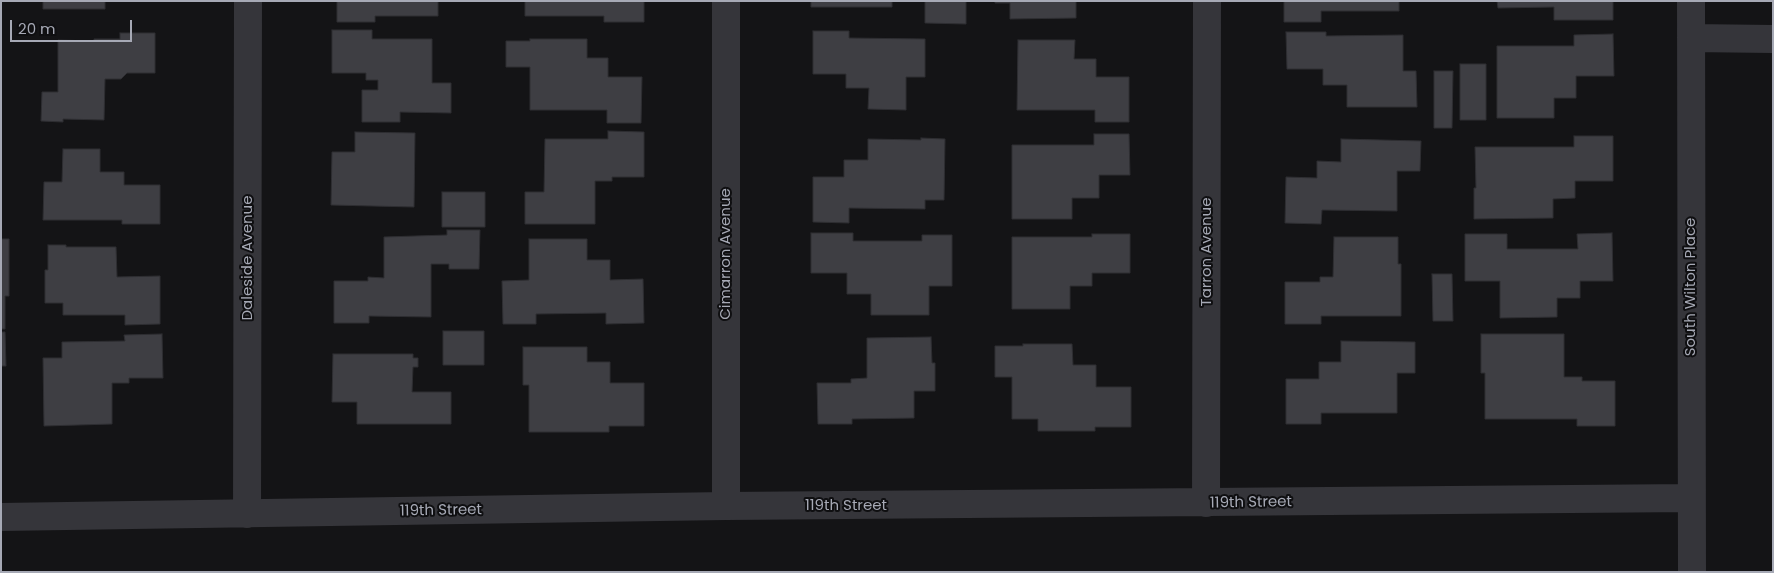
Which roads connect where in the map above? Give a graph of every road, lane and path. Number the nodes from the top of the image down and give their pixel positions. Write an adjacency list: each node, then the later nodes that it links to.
1 (248, 1): 10 (street, Daleside Avenue)
2 (726, 1): 9 (street, Cimarron Avenue)
3 (1207, 1): 8 (street, Tarron Avenue)
4 (1691, 1): 5 (street, South Wilton Place)
5 (1691, 38): 6 (street); 7 (street, South Wilton Place)
6 (1773, 39)
7 (1691, 498): 8 (street, 119th Street); 12 (street, South Wilton Place)
8 (1206, 503): 9 (street, 119th Street)
9 (726, 506): 10 (street, 119th Street)
10 (247, 514): 11 (street, 119th Street)
11 (1, 517)
12 (1692, 572)

